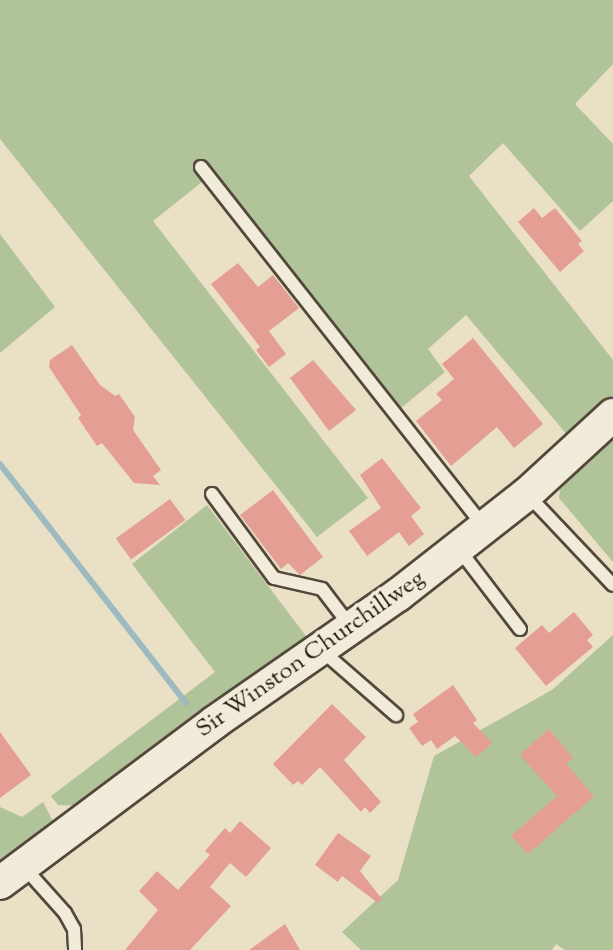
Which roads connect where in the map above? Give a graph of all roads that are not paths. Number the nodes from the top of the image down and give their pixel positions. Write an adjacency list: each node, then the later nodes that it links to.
1 (201, 167): 5 (lane)
2 (613, 415): 4 (street, Sir Winston Churchillweg)
3 (212, 494): 8 (lane)
4 (527, 494): 5 (street, Sir Winston Churchillweg); 7 (lane)
5 (485, 527): 6 (street, Sir Winston Churchillweg)
6 (458, 548): 8 (street, Sir Winston Churchillweg); 9 (lane)
7 (613, 585)
8 (351, 627): 10 (street, Sir Winston Churchillweg)
9 (520, 629)
10 (320, 649): 11 (lane); 12 (street, Sir Winston Churchillweg)
11 (396, 715)
12 (12, 874): 13 (lane)
13 (75, 950)

